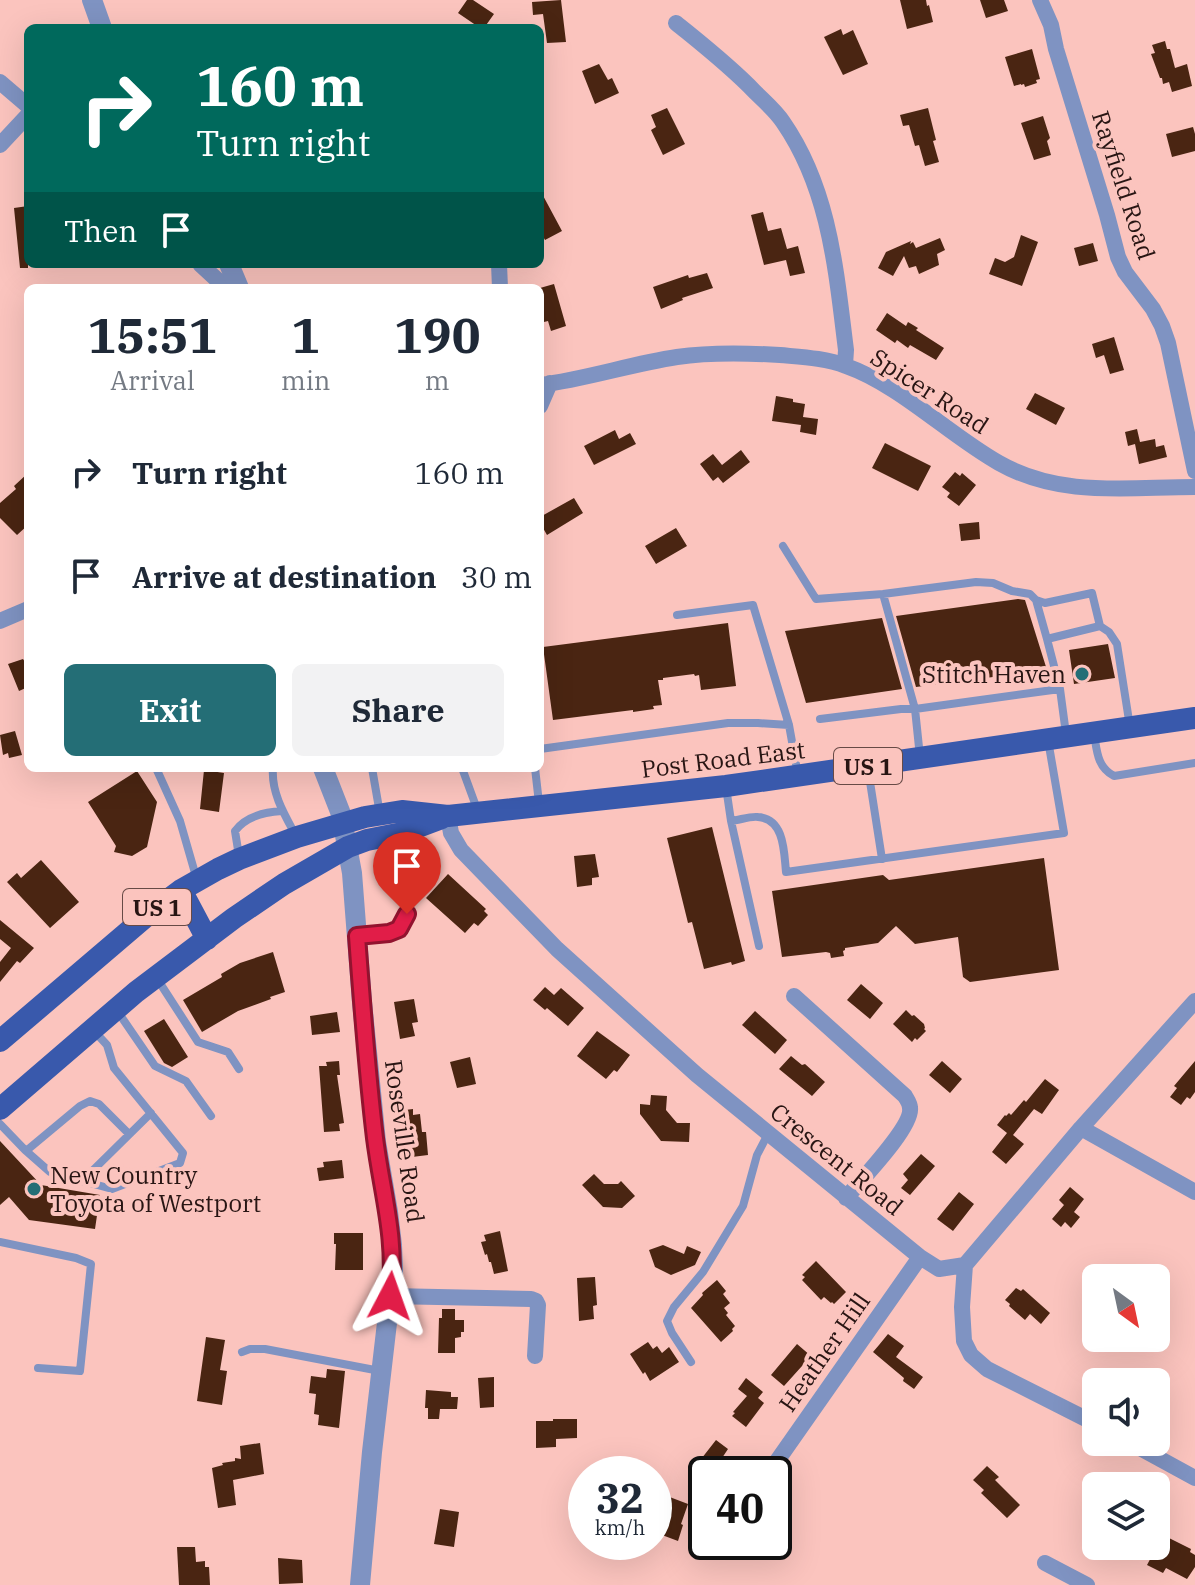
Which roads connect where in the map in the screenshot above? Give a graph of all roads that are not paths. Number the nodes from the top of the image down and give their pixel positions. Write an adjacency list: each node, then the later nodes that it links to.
1 (92, 0): 4 (street)
2 (1040, 0): 13 (street, Rayfield Road)
3 (676, 23): 11 (street)
4 (101, 24)
5 (0, 82): 6 (street)
6 (24, 103)
7 (24, 119): 8 (street)
8 (0, 145)
9 (204, 268): 10 (street)
10 (222, 284)
11 (845, 365): 12 (street, Spicer Road); 14 (street, Spicer Road)
12 (545, 384)
13 (1195, 471)
14 (1195, 487)
15 (783, 546): 16 (lane)
16 (883, 594): 17 (lane); 24 (lane)
17 (1036, 600): 21 (lane); 22 (lane)
18 (24, 611): 20 (street)
19 (677, 615): 27 (lane)
20 (0, 621)
21 (1100, 626): 22 (lane); 28 (lane)
22 (1047, 639): 23 (lane)
23 (1060, 689): 24 (lane); 30 (lane)
24 (915, 709): 26 (lane); 32 (lane)
25 (1195, 718): 28 (main road, Post Road East / US 1)
26 (820, 719)
27 (789, 725): 31 (lane); 41 (lane)
28 (1130, 727): 29 (main road, Post Road East / US 1)
29 (1094, 733): 30 (main road, Post Road East / US 1); 33 (lane)
30 (1057, 738): 32 (main road, Post Road East / US 1); 54 (lane)
31 (544, 748)
32 (920, 759): 34 (main road, Post Road East / US 1)
33 (1195, 763)
34 (867, 766): 41 (main road, Post Road East / US 1); 54 (lane)
35 (158, 772): 55 (lane)
36 (273, 772): 44 (lane)
37 (325, 772): 49 (street, Roseville Road)
38 (373, 772): 46 (lane)
39 (464, 772): 45 (lane)
40 (535, 772): 43 (lane)
41 (799, 775): 42 (main road, Post Road East / US 1)
42 (726, 786): 43 (main road, Post Road East / US 1); 48 (lane)
43 (539, 807): 45 (main road, Post Road East / US 1)
44 (282, 811): 51 (lane); 53 (lane)
45 (479, 813): 47 (main road, Post Road East / US 1)
46 (380, 814): 47 (main road, Post Road East / US 1); 49 (main road, Post Road East / US 1)
47 (448, 816): 50 (main road, Post Road East / US 1); 72 (street, Crescent Road)
48 (731, 821): 54 (lane); 58 (lane)
49 (343, 822): 51 (main road, Post Road East / US 1); 52 (street, Roseville Road)
50 (402, 833): 52 (main road, Post Road East / US 1); 56 (lane)
51 (297, 837): 53 (main road, Post Road East / US 1)
52 (348, 847): 56 (street, Roseville Road); 57 (main road, Post Road East / US 1)
53 (239, 859): 55 (main road, Post Road East / US 1)
54 (882, 859)
55 (189, 885): 57 (main road); 64 (main road, Post Road East / US 1)
56 (357, 936): 80 (street, Roseville Road)
57 (207, 939): 59 (main road, Post Road East / US 1)
58 (759, 946)
59 (156, 976): 62 (main road, Post Road East / US 1); 65 (lane)
60 (794, 996): 76 (street)
61 (1195, 1001): 70 (street)
62 (115, 1008): 63 (main road, Post Road East / US 1); 68 (lane)
63 (92, 1028): 66 (main road, Post Road East / US 1); 67 (lane)
64 (0, 1041)
65 (239, 1069)
66 (0, 1109)
67 (151, 1113): 71 (lane); 74 (lane)
68 (211, 1116)
69 (0, 1124): 73 (lane)
70 (1081, 1128): 75 (street); 79 (street)
71 (129, 1134): 73 (lane); 74 (lane)
72 (768, 1134): 76 (street, Crescent Road); 83 (lane)
73 (26, 1151): 74 (lane)
74 (82, 1181)
75 (1195, 1192)
76 (846, 1198): 78 (street, Crescent Road)
77 (0, 1242): 84 (lane)
78 (920, 1257): 79 (street, Crescent Road); 87 (street, Heather Hill)
79 (965, 1265): 86 (street)
80 (390, 1296): 82 (street); 85 (street, Roseville Road)
81 (242, 1352): 85 (lane)
82 (535, 1356)
83 (691, 1362)
84 (38, 1368)
85 (381, 1372): 91 (street, Roseville Road)
86 (1082, 1417)
87 (781, 1456)
88 (1155, 1456): 89 (street)
89 (1195, 1478)
90 (1045, 1563): 92 (street)
91 (360, 1585)
92 (1087, 1585)

